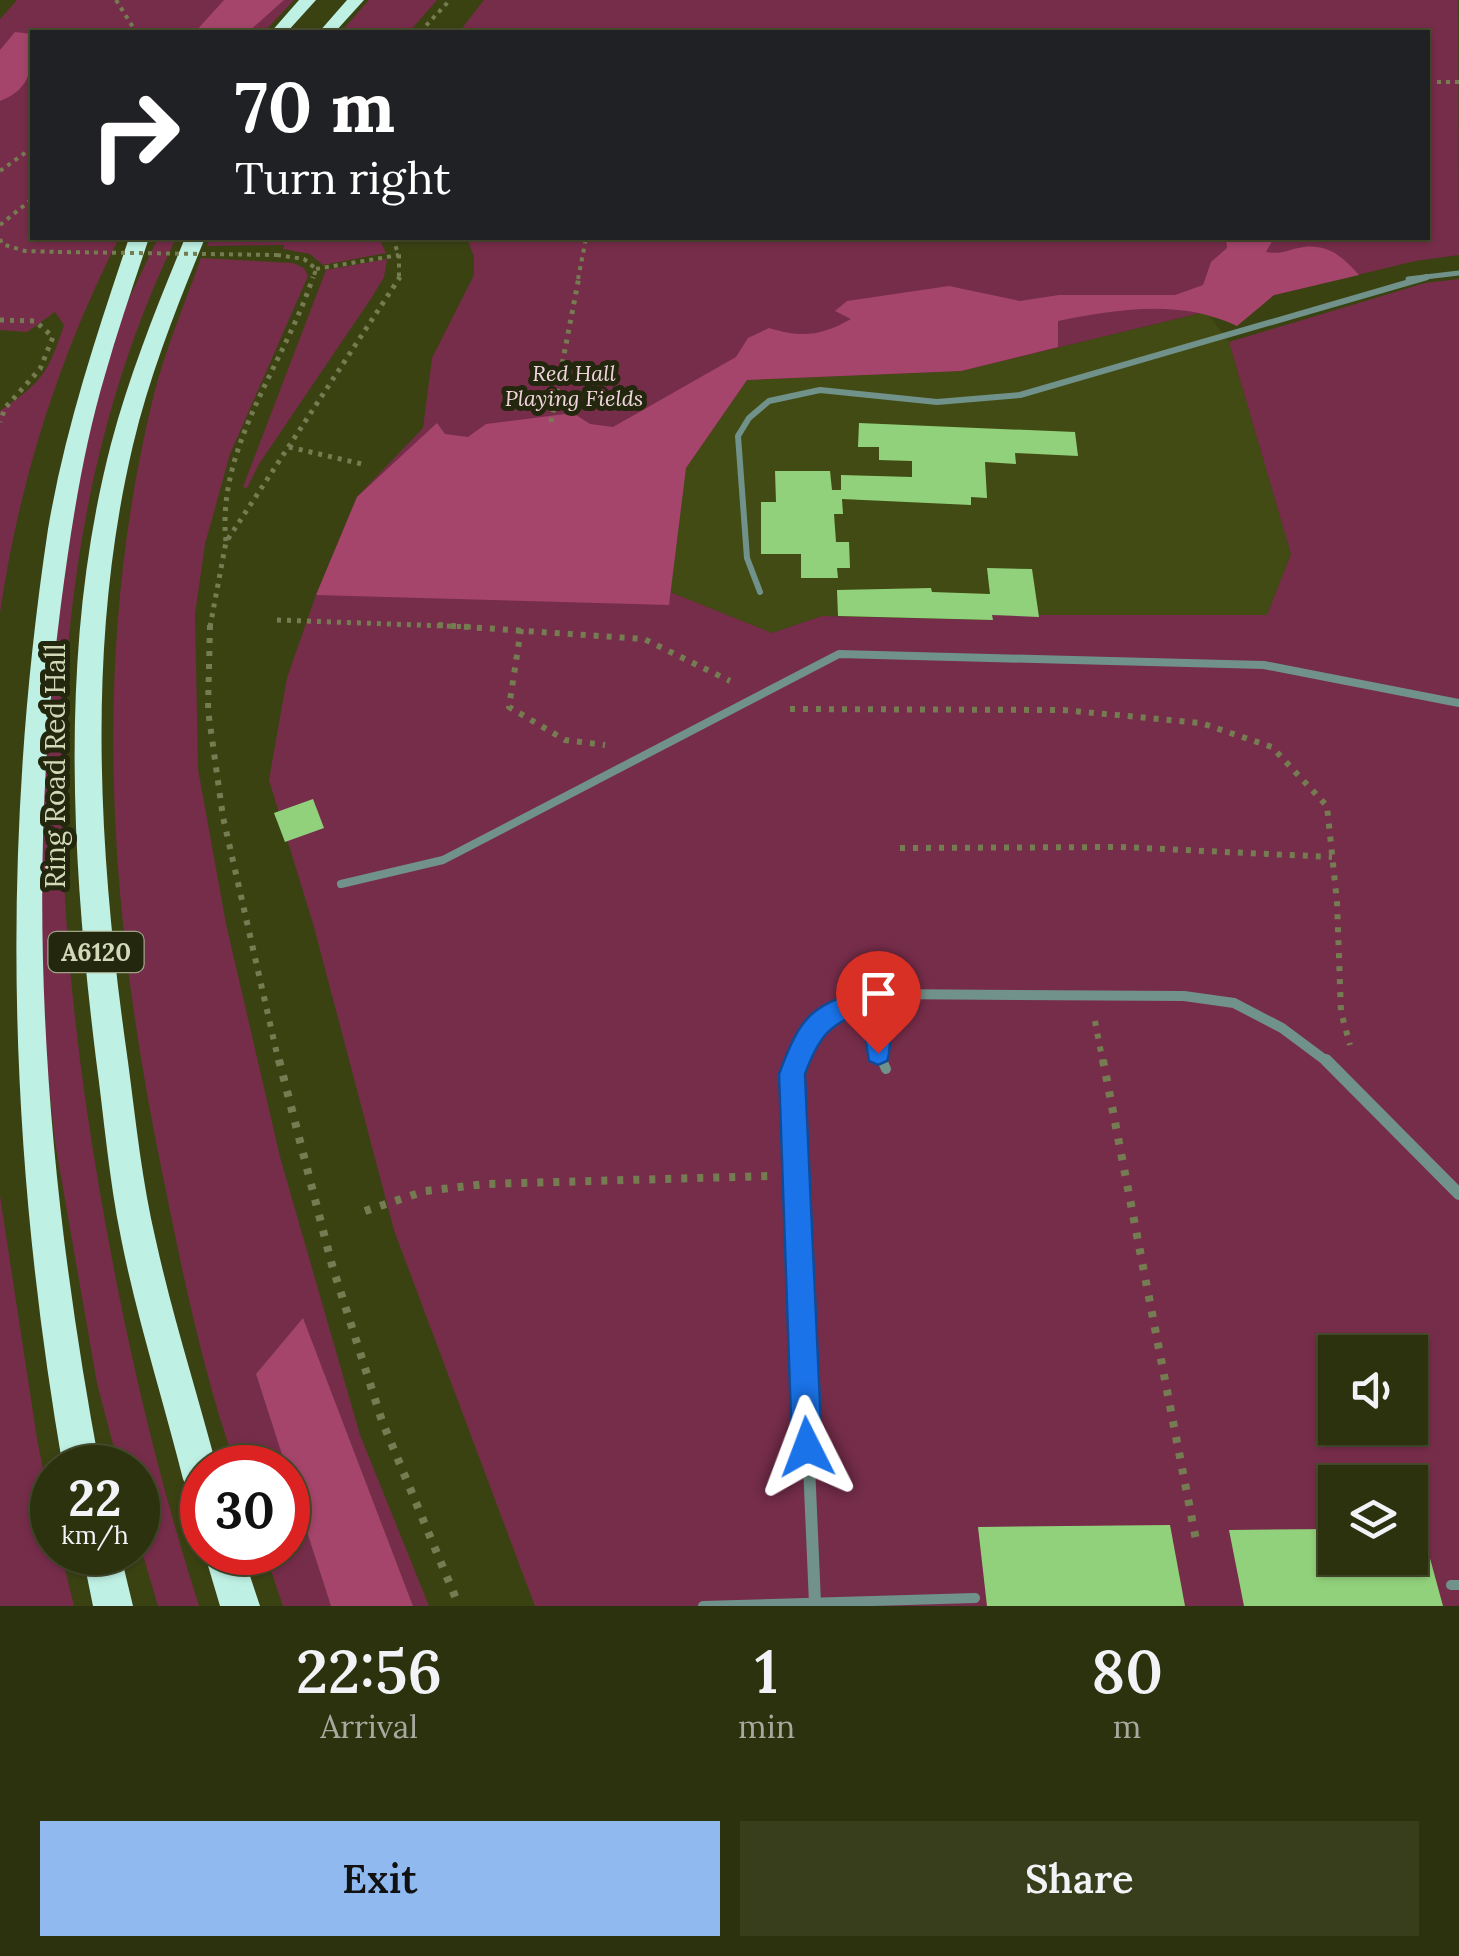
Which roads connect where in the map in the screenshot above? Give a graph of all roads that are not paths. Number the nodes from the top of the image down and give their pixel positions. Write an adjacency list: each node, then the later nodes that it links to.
1 (308, 0): 3 (highway)
2 (356, 0): 4 (highway)
3 (281, 30)
4 (329, 30)
5 (138, 240): 14 (highway, Ring Road Red Hall / A6120)
6 (194, 240): 15 (highway, Ring Road Red Hall / A6120)
7 (1459, 274): 8 (lane)
8 (760, 592)
9 (1459, 703): 10 (lane)
10 (341, 884)
11 (880, 994): 12 (lane); 13 (street); 19 (street)
12 (886, 1068)
13 (1459, 1194)
14 (77, 1445)
15 (193, 1445)
16 (106, 1575): 20 (highway)
17 (230, 1575): 21 (highway)
18 (975, 1598): 19 (lane)
19 (814, 1603): 22 (lane)
20 (113, 1606)
21 (240, 1606)
22 (703, 1606)

